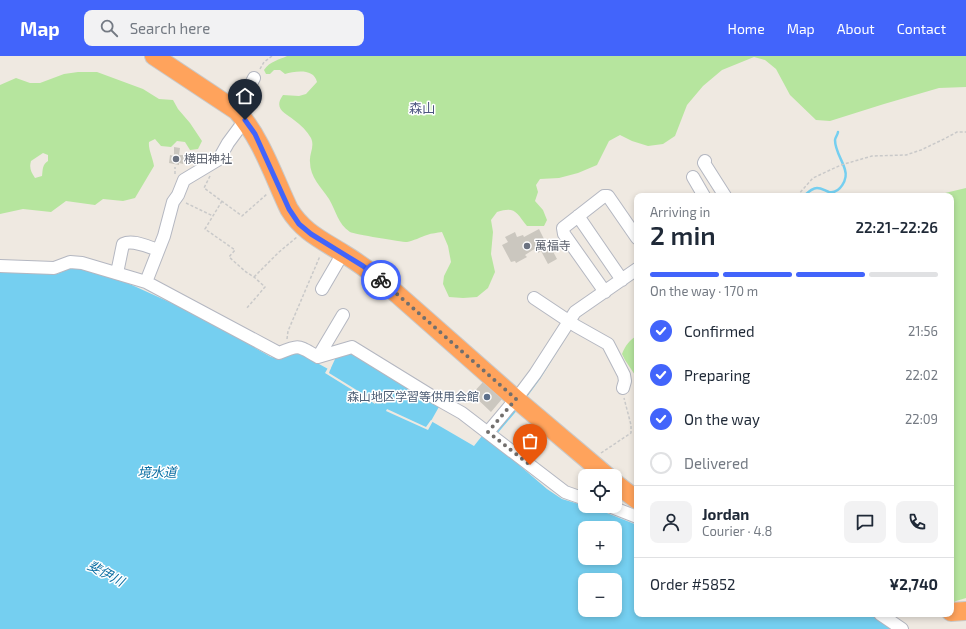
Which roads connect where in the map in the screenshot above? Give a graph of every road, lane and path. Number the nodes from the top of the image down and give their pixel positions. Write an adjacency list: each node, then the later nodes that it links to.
1 (154, 56): 4 (highway)
2 (272, 56): 3 (path)
3 (254, 78): 4 (street)
4 (241, 115): 6 (street); 9 (highway)
5 (966, 132): 12 (path)
6 (219, 159): 13 (street); 14 (path)
7 (705, 160): 11 (street)
8 (693, 176): 10 (street)
9 (278, 184): 14 (path); 17 (highway)
10 (702, 193)
11 (723, 193)
12 (801, 193)
13 (176, 199): 15 (path); 20 (street)
14 (222, 201): 15 (path)
15 (213, 216): 25 (path)
16 (578, 216): 18 (street); 26 (street); 29 (street)
17 (305, 230): 19 (highway); 25 (path)
18 (634, 234)
19 (325, 243): 21 (highway); 34 (path)
20 (158, 250): 24 (street); 27 (street)
21 (343, 253): 28 (street); 37 (highway)
22 (0, 266): 24 (street)
23 (634, 271): 26 (street)
24 (118, 273): 27 (street)
25 (254, 277): 31 (path)
26 (622, 280): 29 (street)
27 (146, 282): 34 (street)
28 (322, 289)
29 (605, 292): 33 (street)
30 (534, 298): 33 (street)
31 (246, 309)
32 (342, 315): 35 (street)
33 (572, 323): 36 (street); 37 (street)
34 (287, 350): 35 (street)
35 (318, 357): 38 (street)
36 (623, 388): 39 (path)
37 (519, 401): 38 (street); 39 (highway)
38 (491, 434): 42 (street)
39 (589, 461): 40 (highway)
40 (599, 469)
41 (622, 488): 43 (highway)
42 (578, 497)
43 (634, 498)
44 (622, 511): 45 (street)
45 (634, 516)
46 (966, 611): 47 (highway)
47 (954, 612)
48 (884, 617): 49 (street)
49 (902, 629)

